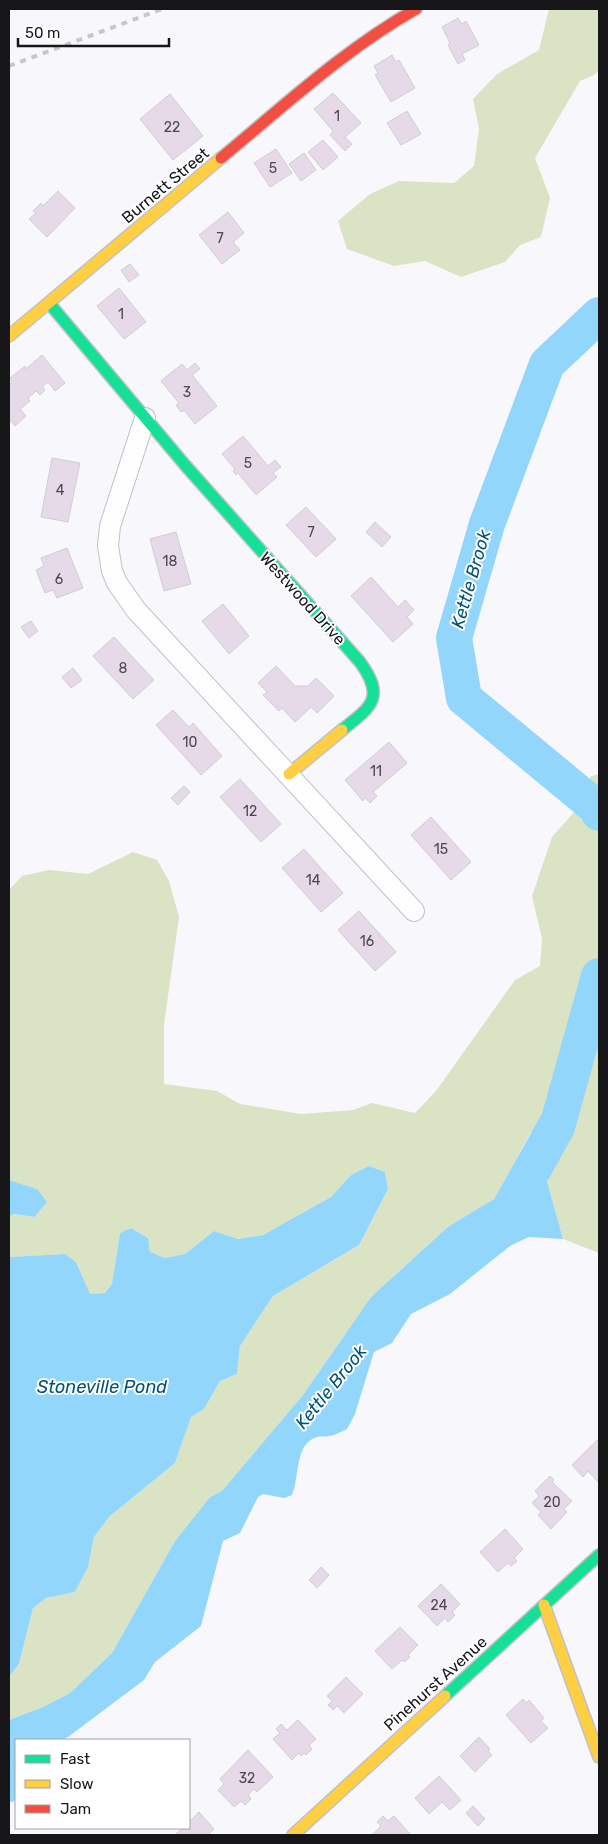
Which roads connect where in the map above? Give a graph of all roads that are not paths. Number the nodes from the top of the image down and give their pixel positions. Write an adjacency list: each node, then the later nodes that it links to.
1 (416, 9): 2 (street, Burnett Street)
2 (48, 303): 3 (street, Burnett Street); 4 (street, Westwood Drive)
3 (9, 336)
4 (145, 418): 5 (street); 5 (street, Westwood Drive)
5 (289, 774): 6 (street)
6 (414, 911)
7 (599, 1555): 8 (street, Pinehurst Avenue)
8 (544, 1605): 9 (street); 10 (street, Pinehurst Avenue)
9 (599, 1757)
10 (293, 1835)

